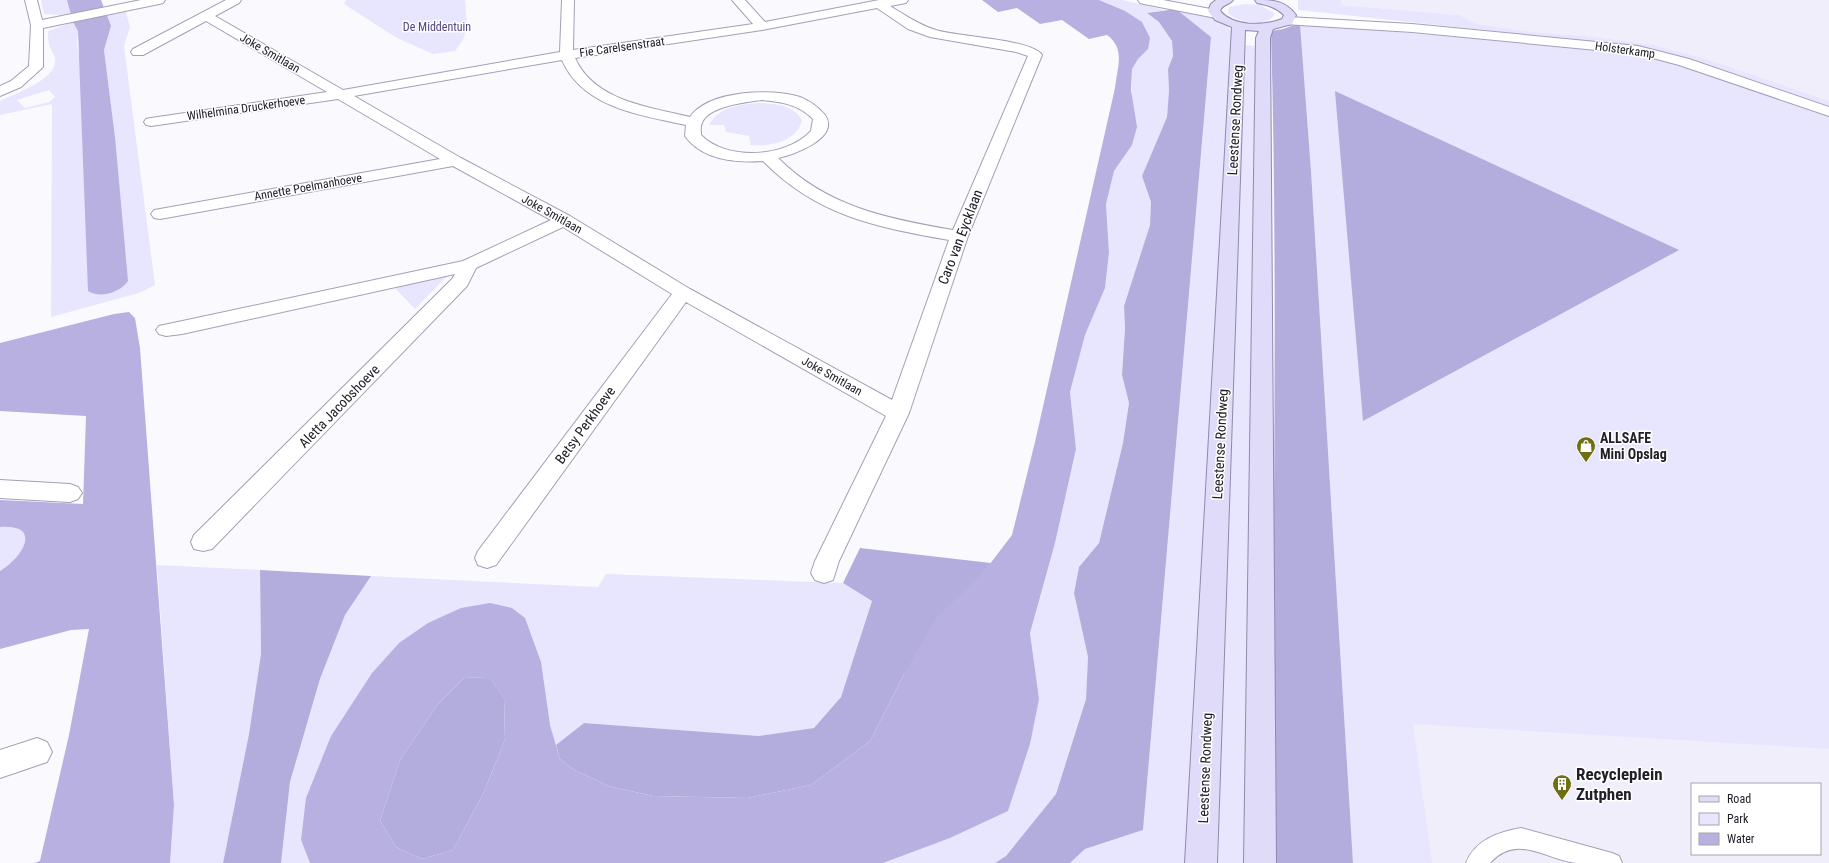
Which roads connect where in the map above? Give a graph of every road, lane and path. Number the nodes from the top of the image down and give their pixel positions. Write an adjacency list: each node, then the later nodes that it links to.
1 (31, 0): 15 (street)
2 (159, 0): 15 (street)
3 (235, 0): 13 (street)
4 (568, 0): 20 (street)
5 (738, 0): 17 (street)
6 (902, 0): 11 (street, Fie Carelsenstraat)
7 (1144, 0): 12 (street)
8 (1170, 0): 12 (street)
9 (1227, 0): 12 (main road)
10 (1264, 0): 14 (main road)
11 (880, 4): 17 (street, Fie Carelsenstraat); 30 (street, Caro van Eycklaan)
12 (1215, 10): 16 (main road)
13 (205, 15): 19 (street); 22 (street, Joke Smitlaan)
14 (1288, 16): 18 (main road); 23 (street, Holsterkamp)
15 (37, 25): 21 (street)
16 (1239, 25): 18 (main road); 42 (main road, Leestense Rondweg)
17 (762, 26): 20 (street, Fie Carelsenstraat)
18 (1267, 27): 43 (main road, Leestense Rondweg)
19 (138, 52)
20 (567, 55): 22 (street, Fie Carelsenstraat); 25 (street)
21 (0, 92)
22 (342, 94): 24 (street, Wilhelmina Druckerhoeve); 27 (street, Joke Smitlaan)
23 (1829, 112)
24 (151, 122)
25 (694, 122): 26 (street); 26 (street)
26 (767, 156): 30 (street)
27 (455, 161): 28 (street, Annette Poelmanhoeve); 29 (street, Joke Smitlaan)
28 (160, 214)
29 (564, 220): 31 (street); 32 (street, Joke Smitlaan)
30 (959, 236): 34 (street, Caro van Eycklaan)
31 (469, 265): 33 (street); 37 (street, Aletta Jacobshoeve)
32 (682, 293): 34 (street, Joke Smitlaan); 38 (street, Betsy Perkhoeve)
33 (166, 330)
34 (898, 413): 39 (street, Caro van Eycklaan)
35 (0, 490): 36 (street)
36 (70, 492)
37 (203, 542)
38 (487, 558)
39 (824, 573)
40 (37, 752): 41 (street)
41 (0, 764)
42 (1202, 863)
43 (1260, 863)
44 (1476, 863): 45 (lane)
45 (1612, 863)

